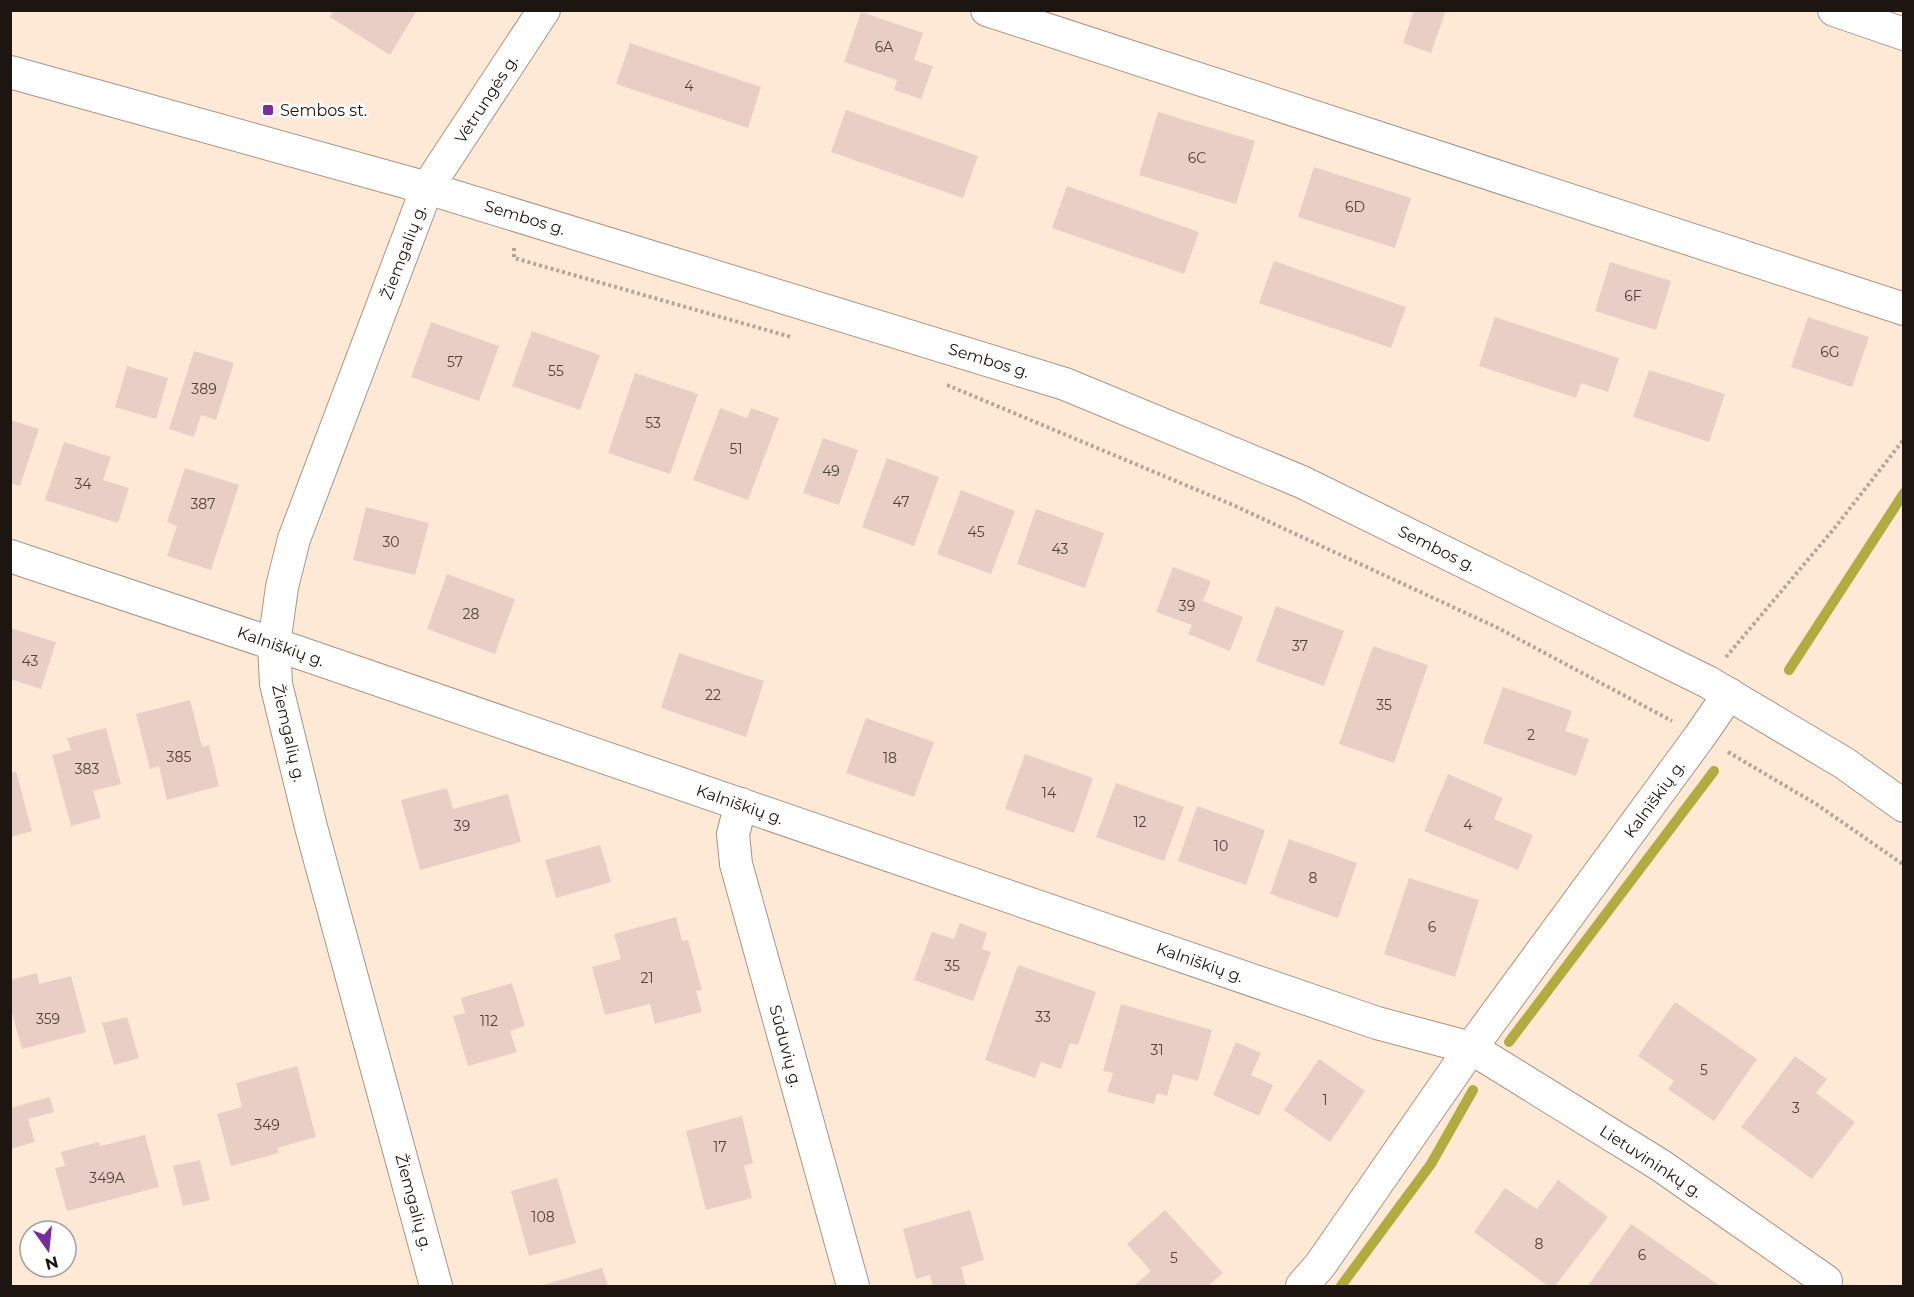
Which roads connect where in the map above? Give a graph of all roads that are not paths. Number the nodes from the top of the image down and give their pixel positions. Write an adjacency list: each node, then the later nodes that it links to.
1 (544, 10): 6 (street, Vėtrungės g.)
2 (987, 10): 7 (street)
3 (1834, 10): 4 (street)
4 (1904, 34)
5 (10, 72): 6 (street, Sembos g.)
6 (427, 188): 9 (street, Žiemgalių g.); 10 (street, Sembos g.)
7 (1904, 309)
8 (10, 556): 9 (street, Kalniškių g.)
9 (274, 644): 11 (street, Kalniškių g.); 15 (street, Žiemgalių g.)
10 (1718, 688): 12 (street, Sembos g.); 13 (street, Kalniškių g.)
11 (741, 804): 13 (street, Kalniškių g.); 16 (street, Sūduvių g.)
12 (1904, 806)
13 (1471, 1048): 14 (street, Lietuvininkų g.); 17 (street, Kalniškių g.)
14 (1826, 1281)
15 (436, 1287)
16 (853, 1287)
17 (1302, 1287)

